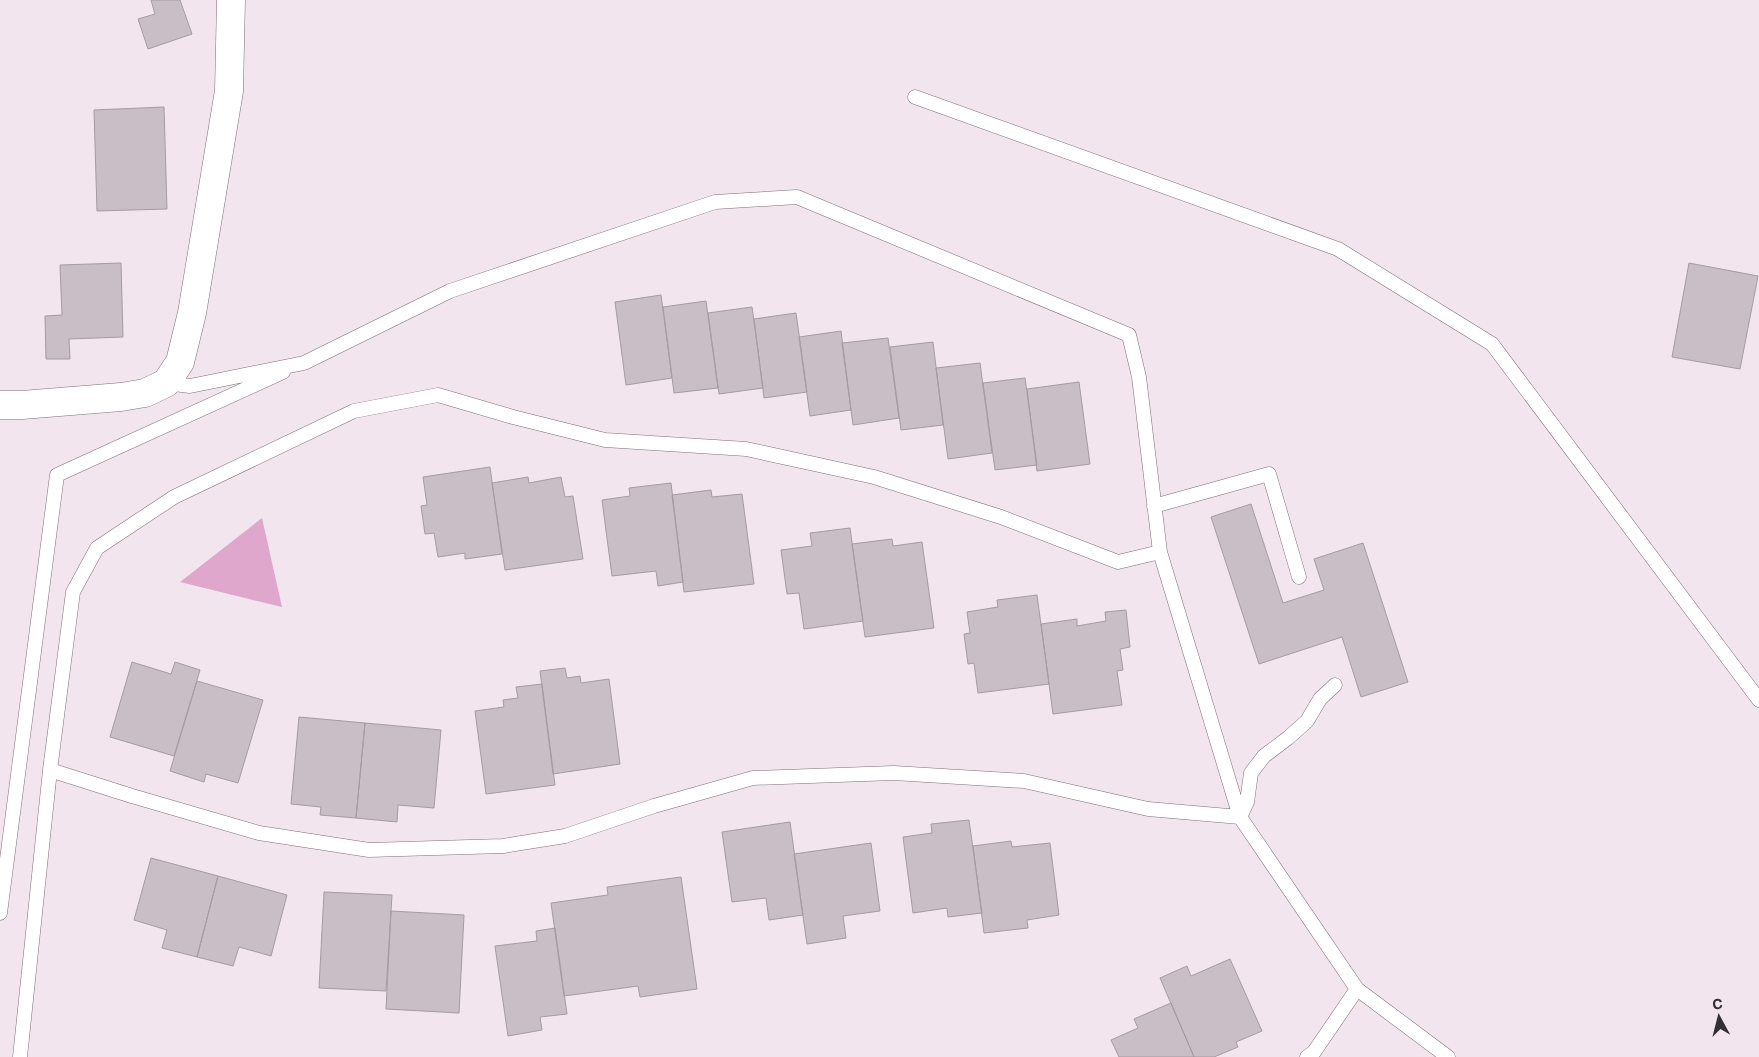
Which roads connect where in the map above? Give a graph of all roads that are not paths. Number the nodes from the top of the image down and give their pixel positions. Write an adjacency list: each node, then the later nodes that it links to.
1 (231, 0): 4 (street)
2 (915, 97): 10 (lane)
3 (304, 363): 4 (lane); 6 (lane); 13 (lane)
4 (166, 383): 5 (street)
5 (0, 405)
6 (1154, 506): 7 (lane); 8 (lane)
7 (1160, 552): 11 (lane); 12 (lane)
8 (1298, 577)
9 (1335, 685): 12 (lane)
10 (1759, 700)
11 (50, 770): 12 (lane); 15 (lane)
12 (1240, 817): 14 (lane)
13 (0, 913)
14 (1357, 989): 16 (lane); 17 (lane)
15 (20, 1057)
16 (1308, 1057)
17 (1448, 1057)

